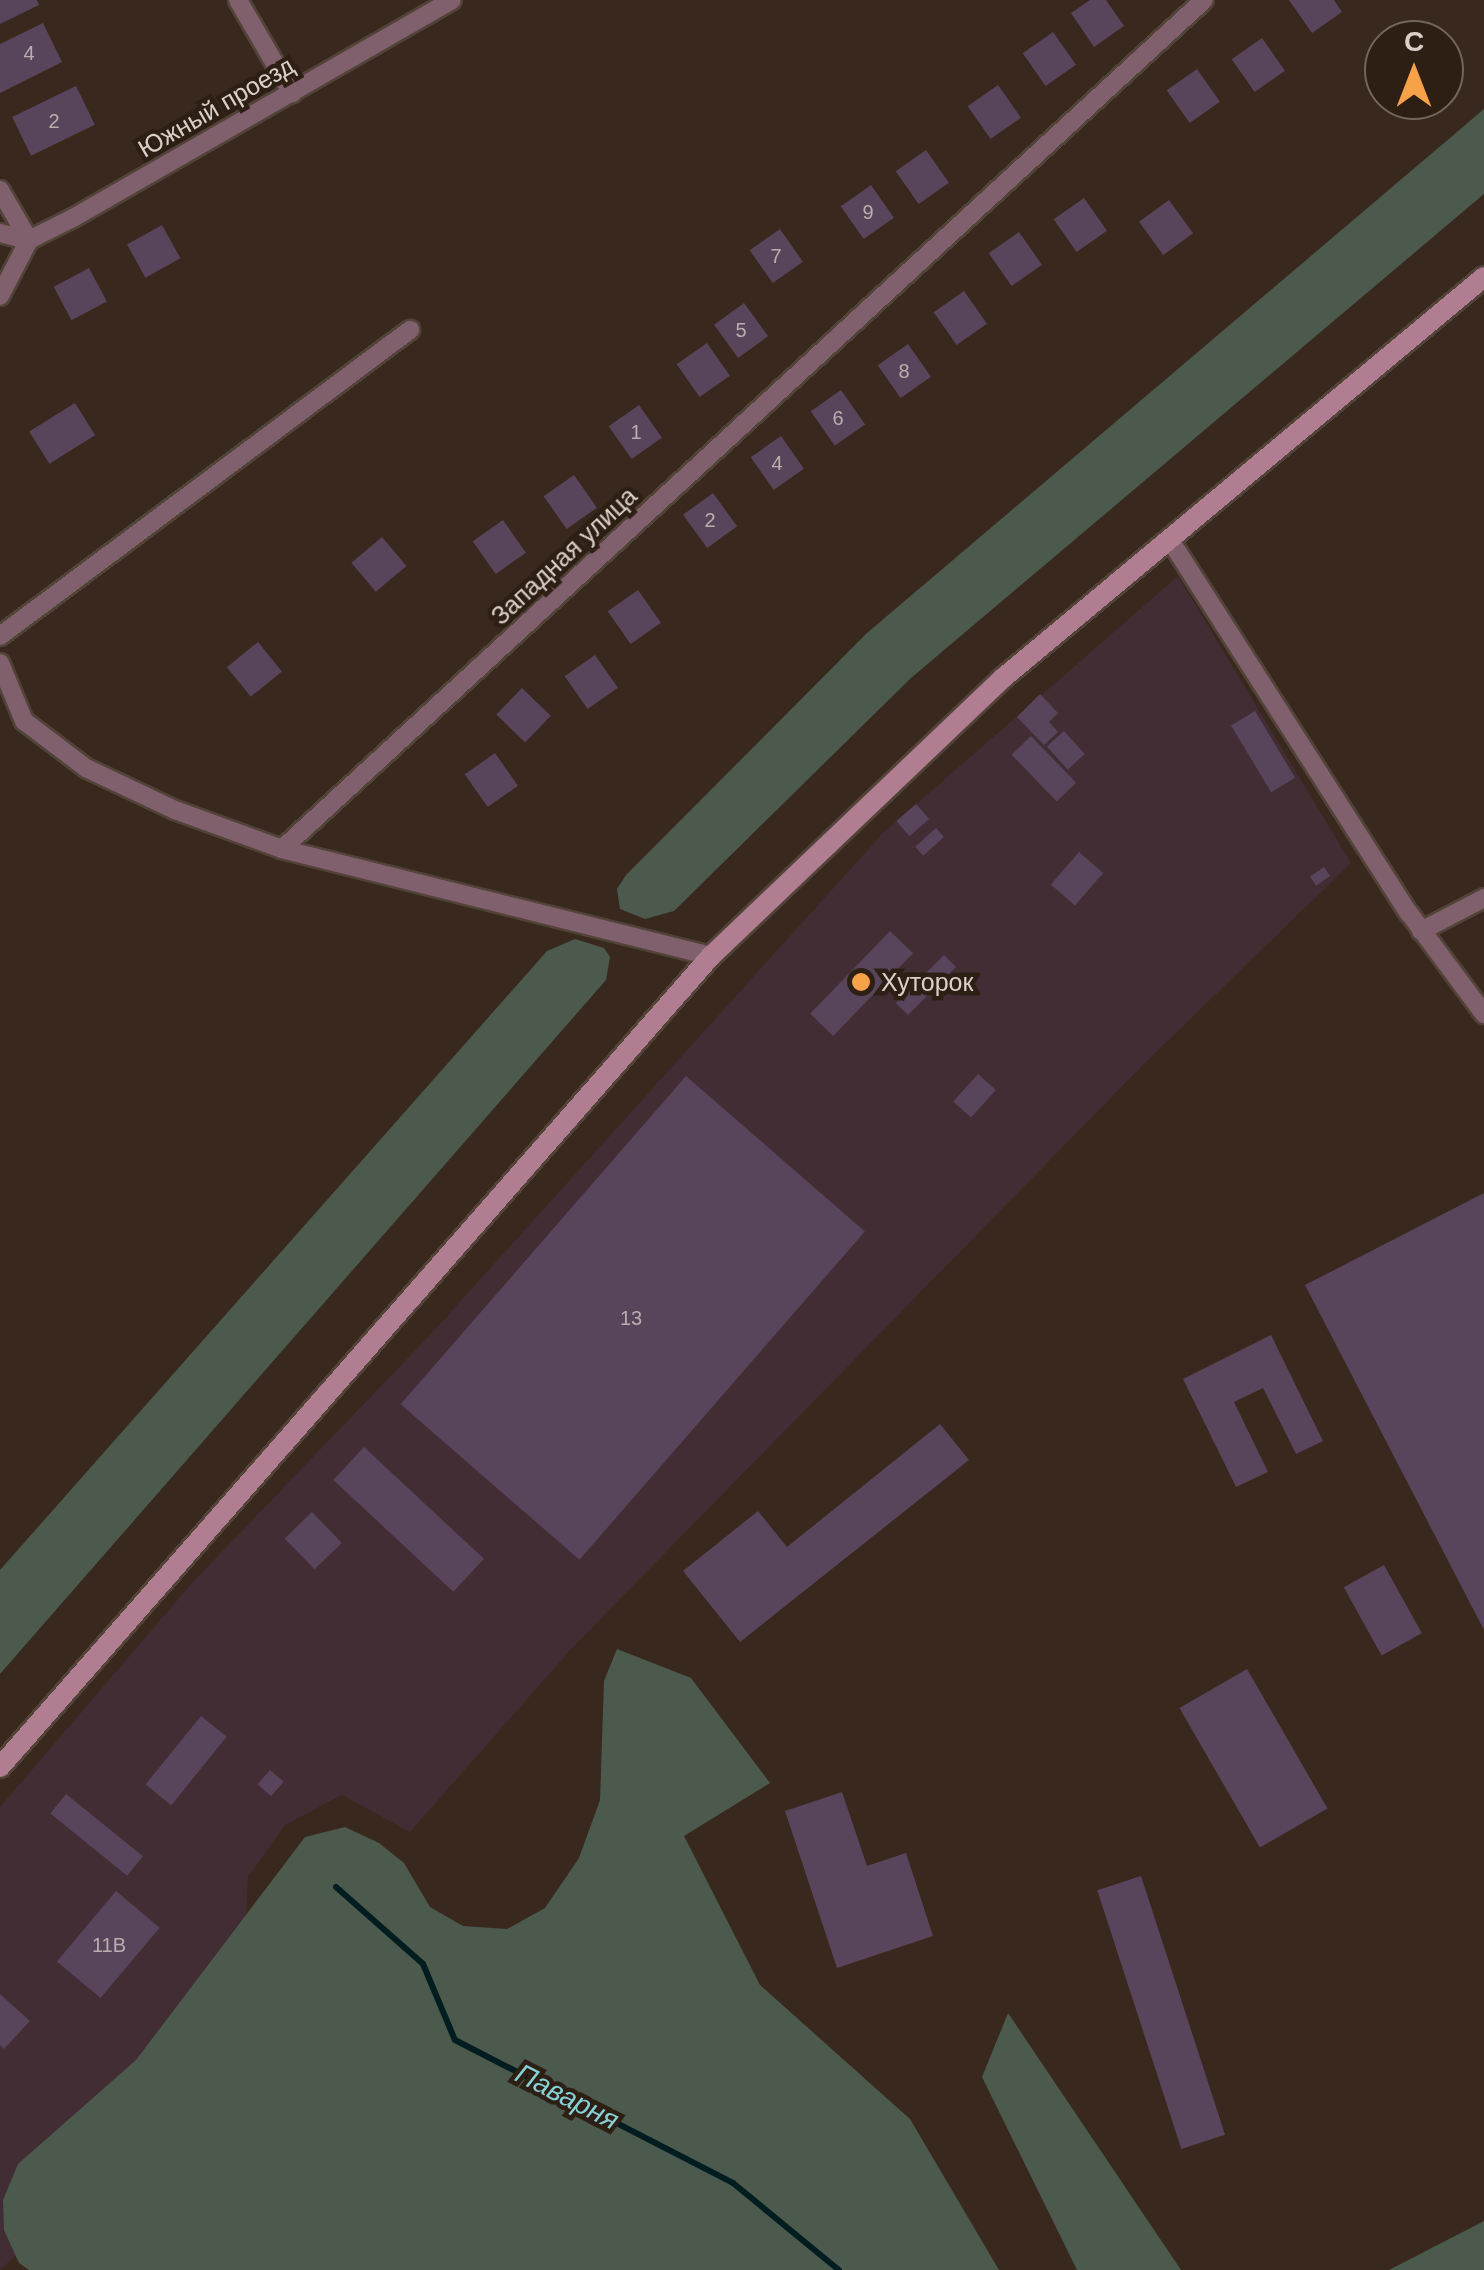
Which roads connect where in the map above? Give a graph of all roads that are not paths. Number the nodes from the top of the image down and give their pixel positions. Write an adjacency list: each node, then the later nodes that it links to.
1 (238, 0): 4 (street)
2 (452, 0): 4 (street, Южный проезд)
3 (1204, 0): 14 (street, Западная улица)
4 (292, 93): 7 (street, Южный проезд)
5 (0, 190): 7 (street)
6 (0, 233): 7 (street)
7 (29, 240): 9 (street)
8 (1484, 276): 11 (street)
9 (0, 296)
10 (410, 330): 12 (street)
11 (1170, 540): 16 (street); 17 (street)
12 (0, 636)
13 (0, 664): 14 (street)
14 (282, 849): 17 (street)
15 (1484, 898): 16 (street)
16 (1421, 931): 18 (street)
17 (711, 956): 19 (street)
18 (1484, 1014)
19 (0, 1767)

